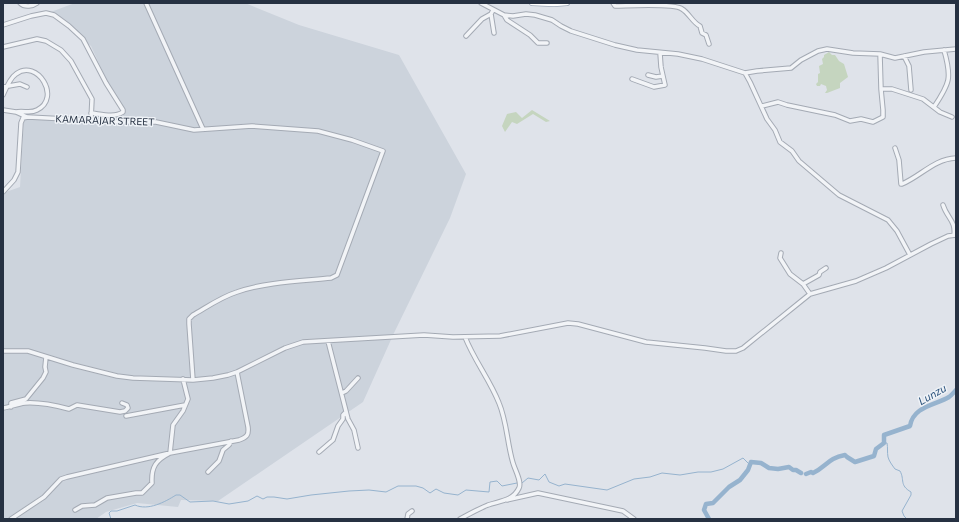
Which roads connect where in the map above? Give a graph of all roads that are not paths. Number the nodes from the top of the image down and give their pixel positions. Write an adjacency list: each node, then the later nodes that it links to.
1 (20, 3): 2 (street)
2 (37, 3)
3 (146, 3): 39 (street)
4 (482, 3): 8 (street)
5 (532, 3): 6 (main road)
6 (567, 3)
7 (613, 3): 15 (street)
8 (493, 10): 9 (street); 10 (street)
9 (490, 14): 12 (street); 13 (street)
10 (504, 16): 14 (street); 19 (street)
11 (3, 25): 35 (street)
12 (494, 33)
13 (466, 36)
14 (548, 44)
15 (709, 44)
16 (3, 47): 35 (street)
17 (956, 49): 18 (street)
18 (944, 50): 21 (street); 32 (street)
19 (660, 53): 22 (street); 24 (street)
20 (880, 54): 21 (street); 22 (street); 28 (street)
21 (904, 56): 29 (street)
22 (745, 73): 31 (street)
23 (648, 75): 24 (street)
24 (663, 76): 25 (street)
25 (632, 79)
26 (5, 87): 27 (street); 30 (street); 34 (street)
27 (27, 87)
28 (881, 89): 31 (street); 32 (street)
29 (911, 90)
30 (3, 95)
31 (762, 106): 47 (street)
32 (934, 107): 37 (street)
33 (3, 110): 34 (street)
34 (16, 112): 36 (street)
35 (91, 113): 38 (street)
36 (27, 117): 38 (street, KAMARAJAR STREET); 42 (street)
37 (952, 117)
38 (91, 120): 39 (street, KAMARAJAR STREET)
39 (203, 129): 58 (street, KAMARAJAR STREET)
40 (896, 148): 41 (street)
41 (956, 158)
42 (3, 192)
43 (943, 205): 44 (street)
44 (955, 223): 45 (street)
45 (955, 235): 47 (street)
46 (781, 252): 49 (street)
47 (910, 255): 50 (street)
48 (826, 268): 49 (street)
49 (803, 284): 50 (street)
50 (810, 294): 51 (street)
51 (465, 337): 52 (street); 71 (street)
52 (328, 340): 55 (street); 59 (street)
53 (3, 351): 54 (street)
54 (46, 357): 57 (street); 62 (street)
55 (237, 372): 58 (street); 66 (street)
56 (358, 378): 59 (street)
57 (183, 380): 58 (street); 61 (street)
58 (193, 380)
59 (342, 394): 64 (street)
60 (122, 403): 62 (street)
61 (185, 405): 65 (street); 69 (street)
62 (11, 407): 63 (street)
63 (3, 408)
64 (346, 412): 67 (street); 68 (street)
65 (126, 416)
66 (231, 441): 69 (street); 70 (street)
67 (358, 448)
68 (319, 452)
69 (170, 453): 72 (street); 74 (street)
70 (208, 472)
71 (507, 500): 76 (street); 77 (street)
72 (75, 510)
73 (412, 511): 75 (street)
74 (11, 519)
75 (407, 519)
76 (460, 519)
77 (634, 519)

